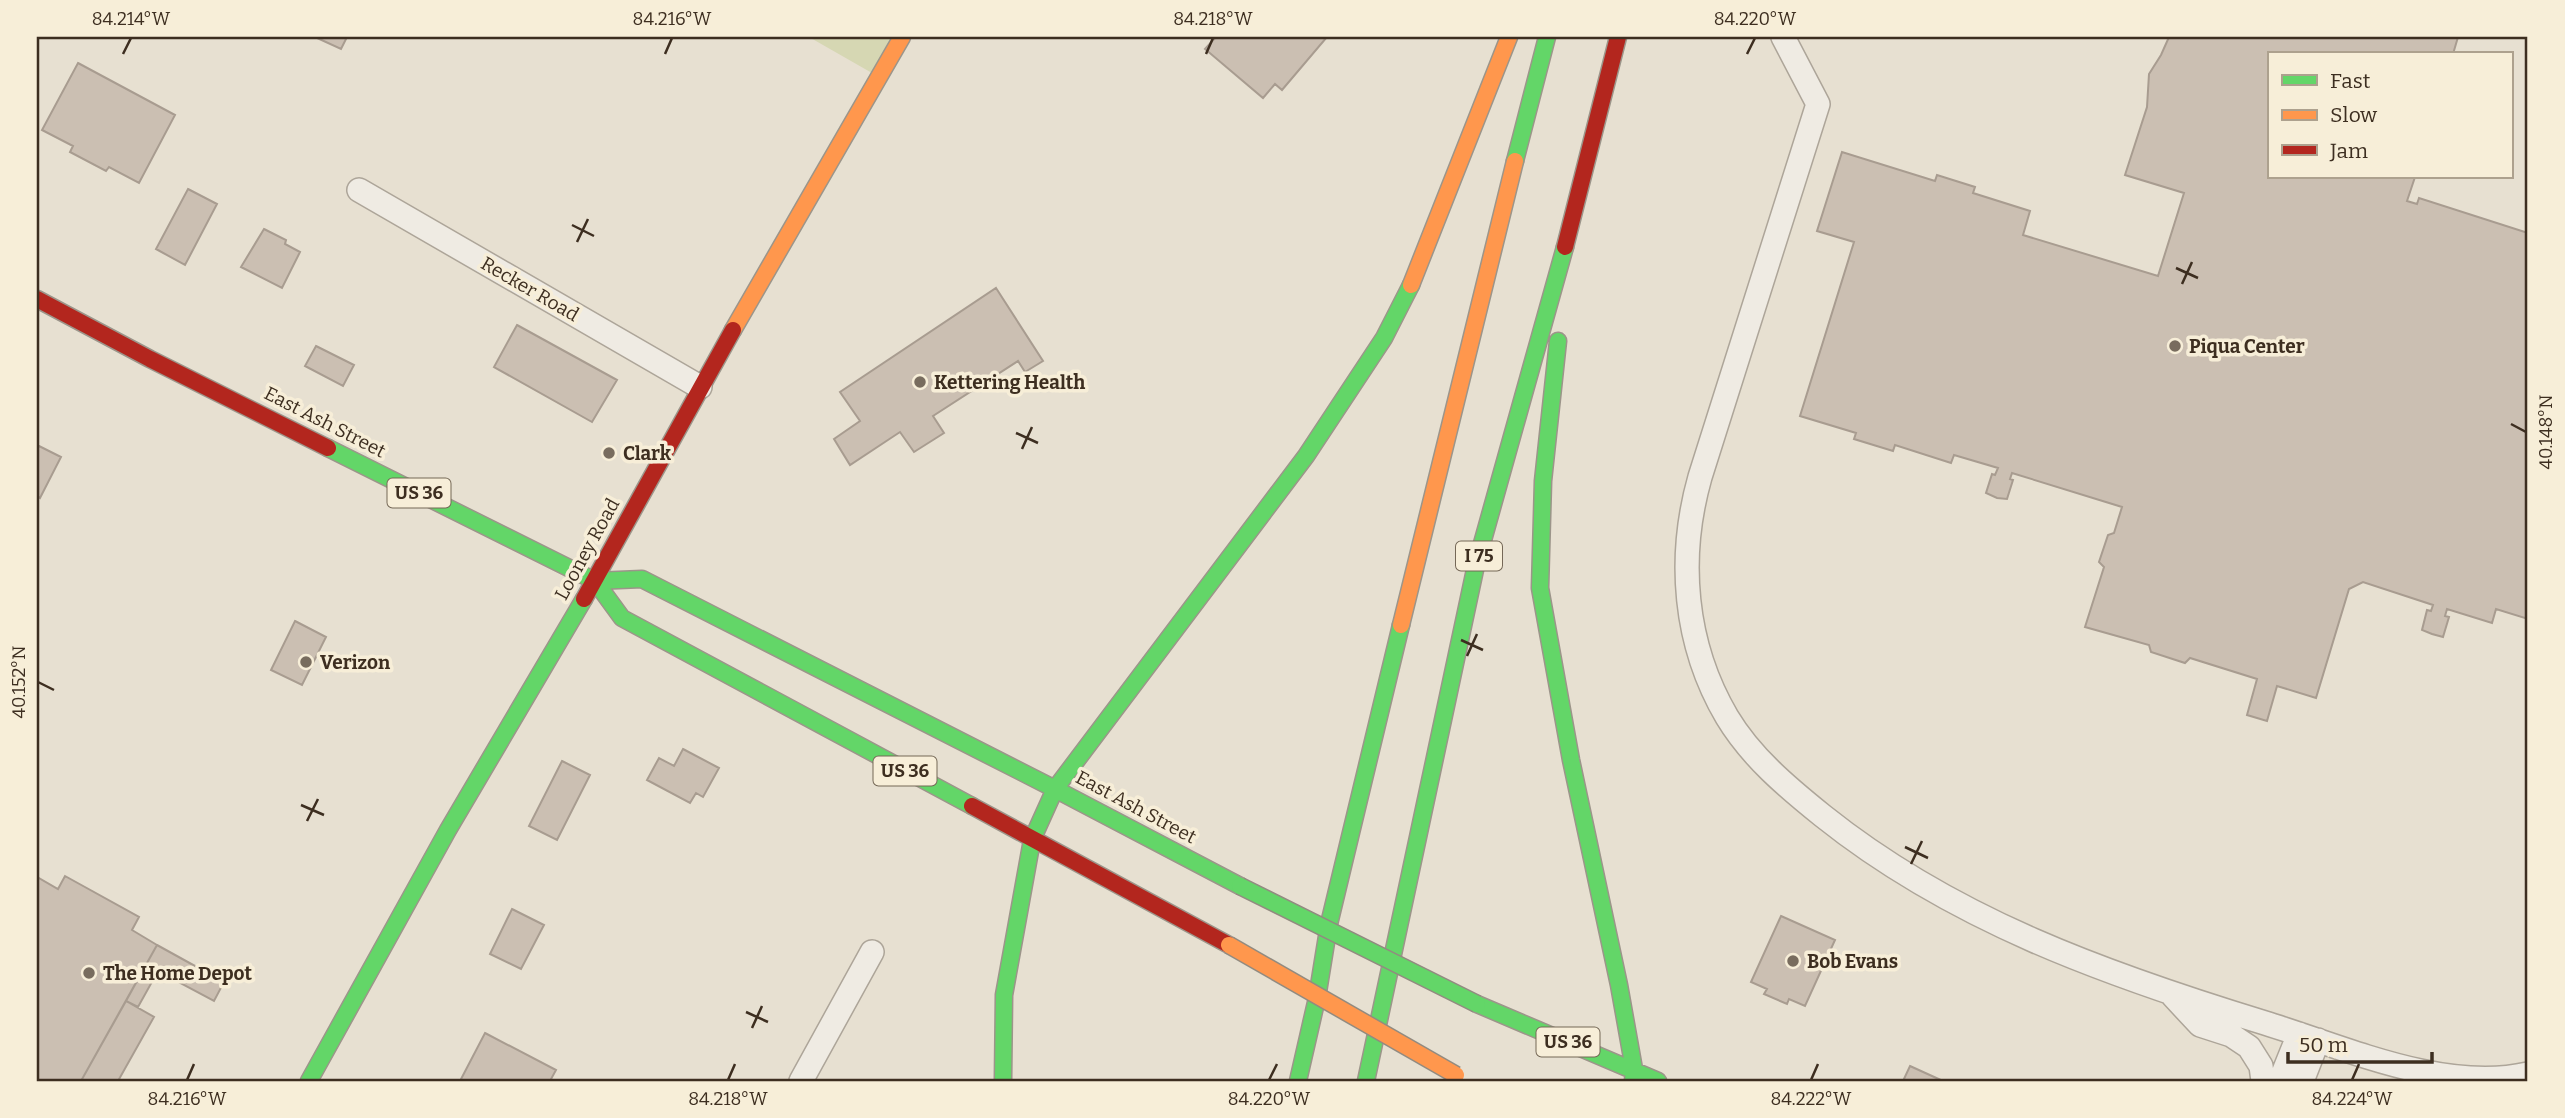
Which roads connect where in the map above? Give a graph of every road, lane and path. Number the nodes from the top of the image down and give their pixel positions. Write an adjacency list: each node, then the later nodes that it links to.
1 (902, 37): 9 (main road, Looney Road)
2 (1509, 37): 11 (main road)
3 (1546, 37): 22 (main road)
4 (1618, 37): 7 (main road, I 75)
5 (1783, 37): 14 (street)
6 (359, 190): 9 (street, Recker Road)
7 (1570, 230): 17 (main road); 23 (main road, I 75)
8 (37, 299): 10 (main road, East Ash Street / US 36)
9 (700, 387): 10 (main road, Looney Road)
10 (594, 581): 11 (main road, East Ash Street / US 36); 12 (main road, East Ash Street / US 36); 19 (main road, Looney Road)
11 (1055, 789): 12 (main road); 17 (main road, East Ash Street / US 36, bridge)
12 (1032, 839): 18 (main road, East Ash Street / US 36, bridge); 21 (main road)
13 (872, 952): 20 (street)
14 (2171, 994): 15 (street); 25 (street)
15 (2309, 1037): 16 (street); 26 (street); 27 (street)
16 (2528, 1074)
17 (1633, 1075): 24 (main road, East Ash Street / US 36)
18 (1461, 1078)
19 (309, 1081)
20 (801, 1081)
21 (1003, 1081)
22 (1298, 1081)
23 (1366, 1081)
24 (1658, 1081)
25 (2263, 1081)
26 (2280, 1081)
27 (2302, 1081)

